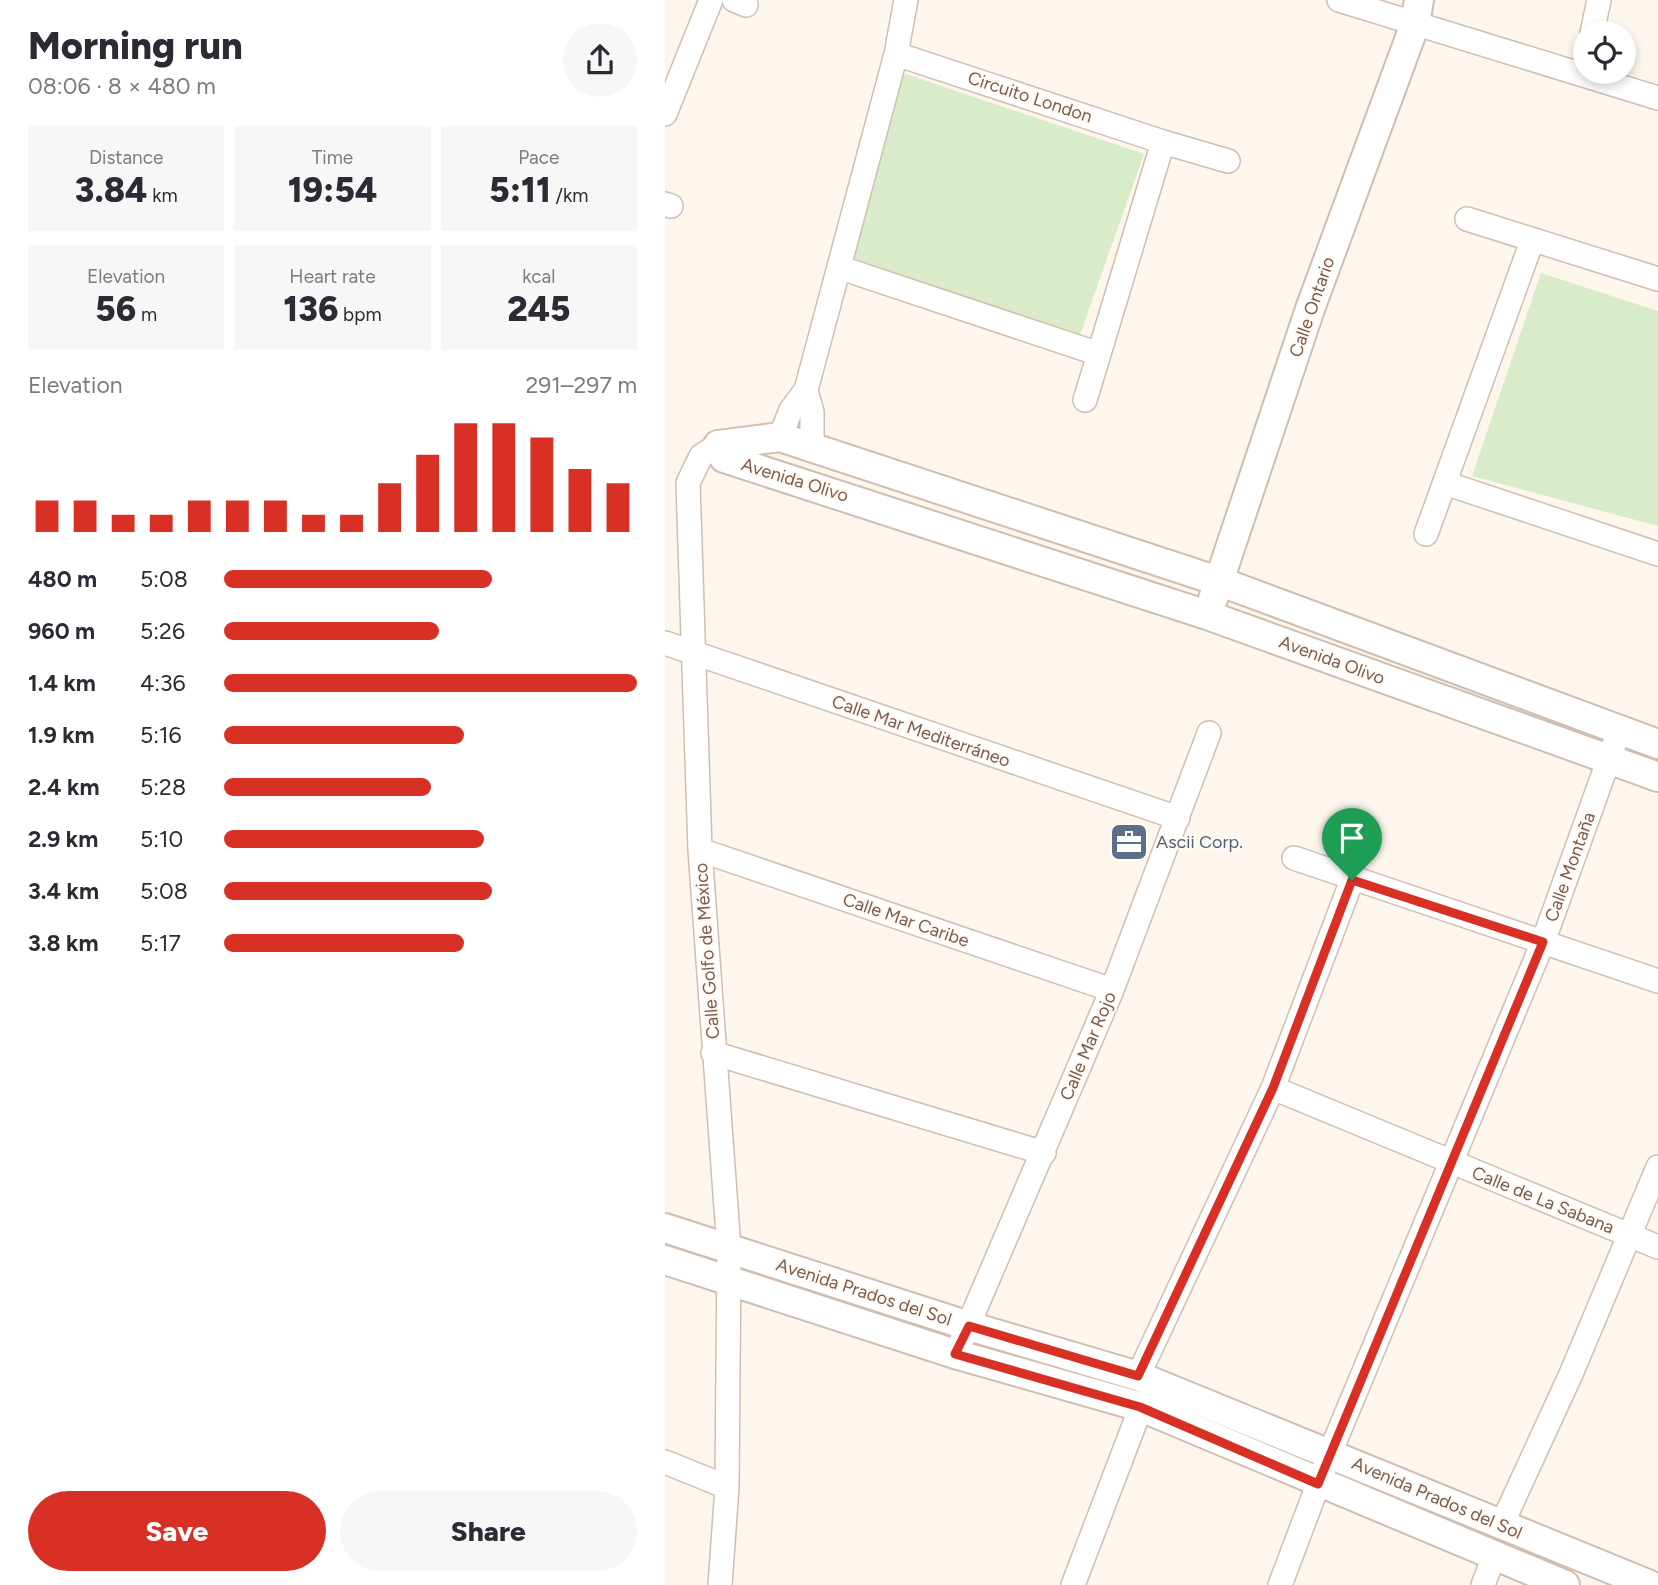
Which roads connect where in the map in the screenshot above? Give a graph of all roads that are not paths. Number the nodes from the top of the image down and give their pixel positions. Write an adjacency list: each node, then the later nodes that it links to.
1 (711, 0): 11 (street)
2 (906, 0): 7 (street)
3 (1339, 0): 5 (street)
4 (1599, 0): 6 (street)
5 (1417, 12): 8 (street); 29 (street, Calle Ontario)
6 (1595, 21)
7 (896, 54): 12 (street, Circuito London); 16 (street)
8 (1573, 65)
9 (1622, 84): 10 (street)
10 (1658, 98)
11 (665, 114)
12 (1163, 142): 13 (street, Circuito London); 18 (street)
13 (1228, 161)
14 (1467, 219): 15 (street)
15 (1532, 241): 17 (street); 26 (street)
16 (841, 268): 18 (street); 19 (street)
17 (1658, 279)
18 (1100, 354): 20 (street)
19 (806, 390): 21 (street); 23 (street)
20 (1085, 400)
21 (780, 437): 22 (street, Avenida Olivo); 23 (street, Avenida Olivo); 24 (street)
22 (718, 445): 24 (street, Avenida Olivo); 32 (street, Calle Golfo de México)
23 (812, 448): 25 (street); 29 (street, Avenida Olivo)
24 (767, 472): 25 (street, Avenida Olivo)
25 (802, 482): 30 (street, Avenida Olivo)
26 (1445, 483): 27 (street); 28 (street)
27 (1426, 534)
28 (1658, 554)
29 (1221, 582): 30 (street, Calle Ontario); 33 (street, Avenida Olivo)
30 (1207, 615): 36 (street, Avenida Olivo)
31 (665, 643): 32 (street, Calle Mar Mediterráneo)
32 (692, 653): 38 (street, Calle Mar Mediterráneo); 39 (street, Calle Golfo de México)
33 (1619, 731): 35 (street, Avenida Olivo); 36 (street, Calle Montaña)
34 (1209, 733): 38 (street, Calle Mar Rojo)
35 (1658, 744)
36 (1608, 760): 37 (street, Avenida Olivo); 42 (street, Calle Montaña)
37 (1658, 777)
38 (1178, 818): 44 (street, Calle Mar Rojo)
39 (700, 850): 44 (street, Calle Mar Caribe); 45 (street, Calle Golfo de México)
40 (1294, 858): 41 (street)
41 (1352, 880): 42 (street); 46 (street)
42 (1543, 942): 43 (street); 48 (street, Calle Montaña)
43 (1658, 981)
44 (1112, 990): 47 (street, Calle Mar Rojo)
45 (713, 1053): 47 (street); 53 (street, Calle Golfo de México)
46 (1273, 1088): 48 (street, Calle de La Sabana); 58 (street)
47 (1044, 1153): 56 (street, Calle Mar Rojo)
48 (1451, 1161): 51 (street, Calle de La Sabana); 60 (street, Calle Montaña)
49 (1658, 1167): 51 (street)
50 (665, 1228): 53 (street, Avenida Prados del Sol)
51 (1631, 1236): 52 (street, Calle de La Sabana); 64 (street)
52 (1658, 1247)
53 (729, 1249): 55 (street, Calle Golfo de México); 56 (street, Avenida Prados del Sol)
54 (665, 1260): 55 (street, Avenida Prados del Sol)
55 (728, 1281): 57 (street, Avenida Prados del Sol); 63 (street)
56 (969, 1326): 57 (street, Calle Mar Rojo); 58 (street, Avenida Prados del Sol)
57 (955, 1354): 59 (street, Avenida Prados del Sol)
58 (1138, 1376): 60 (street, Avenida Prados del Sol)
59 (1140, 1407): 62 (street, Avenida Prados del Sol); 67 (street)
60 (1330, 1453): 62 (street, Calle Montaña); 64 (street, Avenida Prados del Sol)
61 (665, 1462): 63 (street)
62 (1318, 1484): 65 (street, Avenida Prados del Sol); 68 (street, Calle Montaña)
63 (727, 1488): 66 (street)
64 (1501, 1526): 71 (street, Avenida Prados del Sol)
65 (1494, 1556): 69 (street); 70 (street, Avenida Prados del Sol)
66 (720, 1585)
67 (1073, 1585)
68 (1280, 1585)
69 (1483, 1585)
70 (1565, 1585)
71 (1650, 1585)

